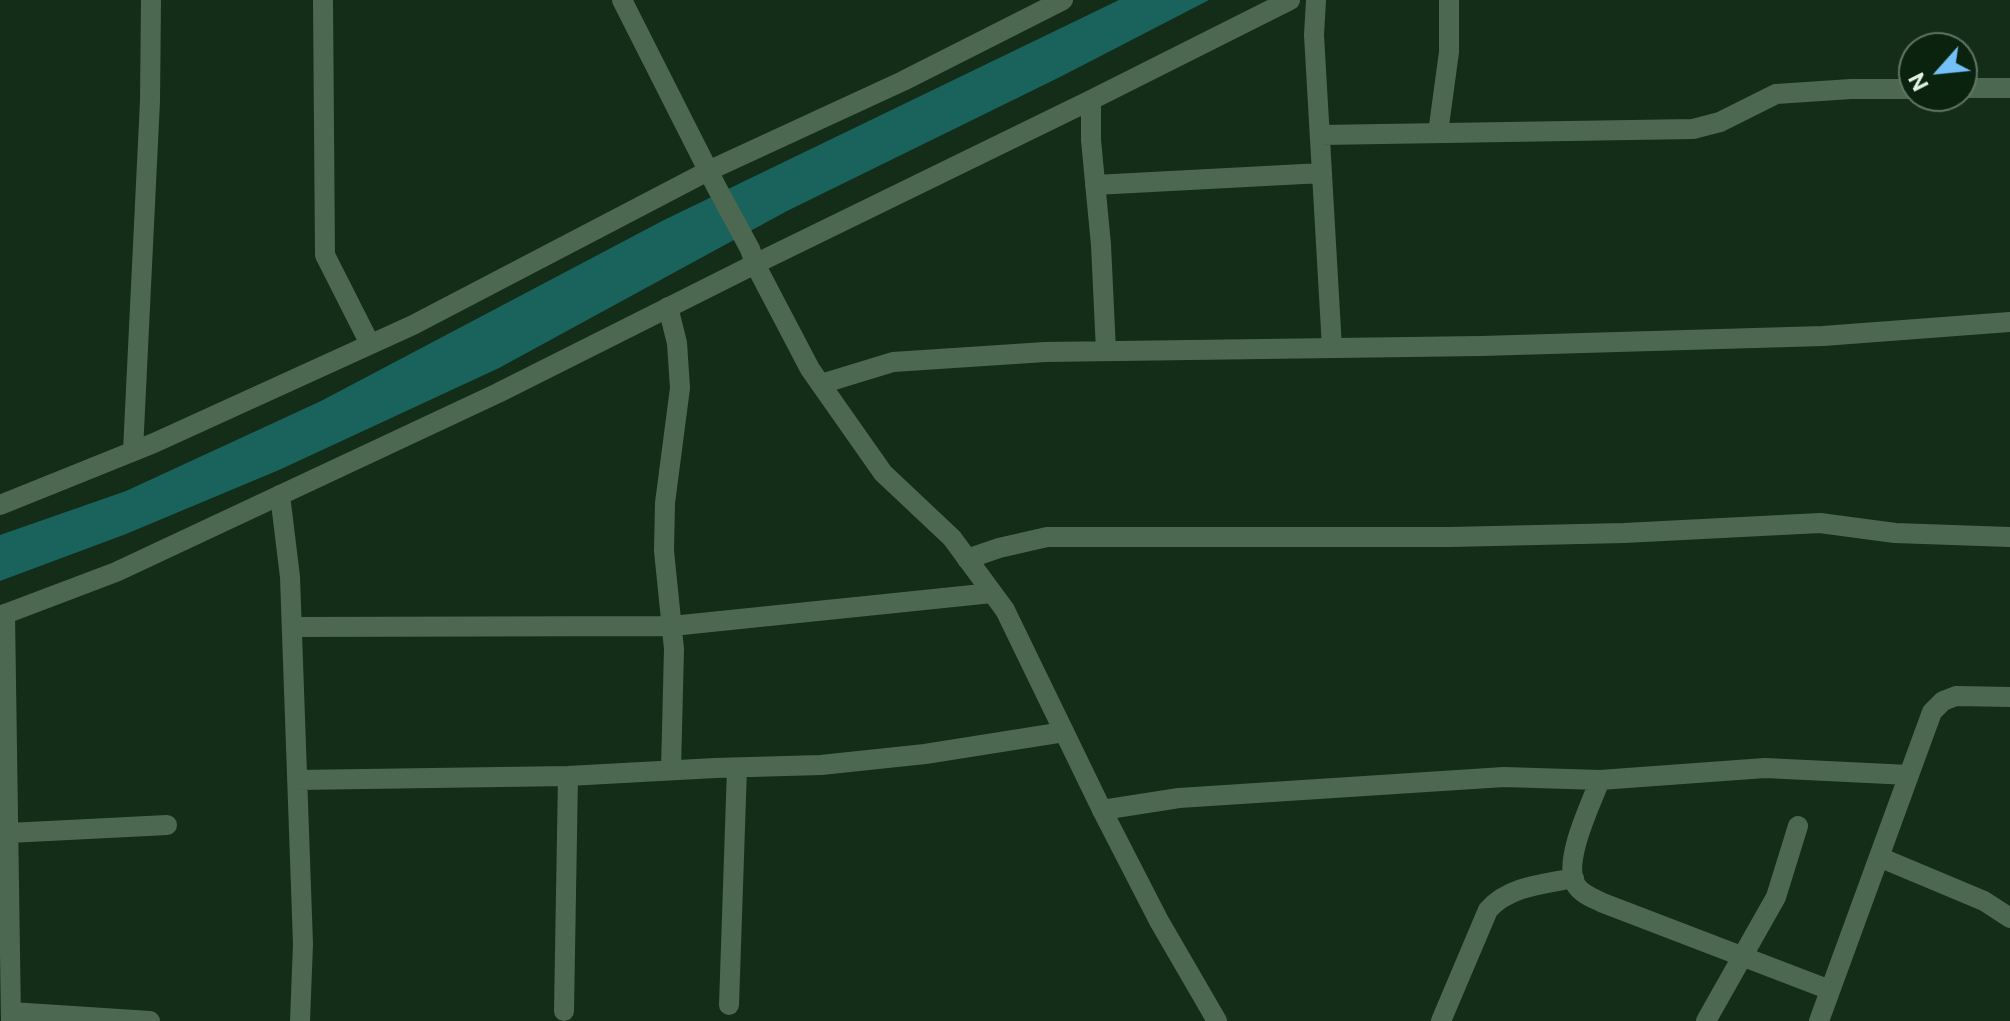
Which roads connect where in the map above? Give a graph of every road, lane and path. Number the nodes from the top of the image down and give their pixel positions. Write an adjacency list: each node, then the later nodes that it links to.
1 (151, 0): 24 (street)
2 (323, 0): 20 (street)
3 (622, 0): 15 (street)
4 (1063, 0): 15 (street)
5 (1290, 0): 11 (street)
6 (1316, 0): 13 (street)
7 (1449, 0): 12 (street)
8 (1978, 88): 9 (street)
9 (2010, 88)
10 (1898, 89): 12 (street)
11 (1091, 100): 16 (street); 17 (street)
12 (1438, 133): 13 (street)
13 (1320, 135): 14 (street)
14 (1322, 173): 16 (street); 21 (street)
15 (712, 180): 17 (street); 20 (street)
16 (1095, 185): 22 (street)
17 (752, 256): 18 (street); 23 (street)
18 (668, 307): 25 (street); 31 (street)
19 (2010, 322): 21 (street)
20 (370, 344): 24 (street)
21 (1332, 348): 22 (street)
22 (1106, 351): 23 (street)
23 (821, 384): 28 (street)
24 (133, 451): 26 (street)
25 (280, 495): 30 (street); 32 (street)
26 (0, 505)
27 (2010, 537): 28 (street)
28 (967, 559): 29 (street)
29 (992, 593): 31 (street); 34 (street)
30 (3, 615): 44 (street)
31 (672, 626): 32 (street); 36 (street)
32 (292, 627): 39 (street)
33 (2010, 697): 37 (street)
34 (1064, 732): 35 (street); 41 (street)
35 (737, 768): 36 (street); 50 (street)
36 (671, 770): 38 (street)
37 (1909, 775): 40 (street); 45 (street)
38 (568, 776): 39 (street); 51 (street)
39 (297, 780): 54 (street)
40 (1600, 780): 41 (street); 46 (street)
41 (1102, 810): 55 (street)
42 (167, 825): 44 (street)
43 (1798, 826): 48 (street)
44 (9, 833): 52 (street)
45 (1879, 857): 47 (street); 49 (street)
46 (1574, 878): 48 (street); 56 (street)
47 (2010, 918)
48 (1744, 957): 49 (street); 57 (street)
49 (1830, 990): 58 (street)
50 (729, 1005)
51 (564, 1011)
52 (11, 1017): 53 (street)
53 (150, 1021)
54 (300, 1021)
55 (1217, 1021)
56 (1441, 1021)
57 (1706, 1021)
58 (1819, 1021)

